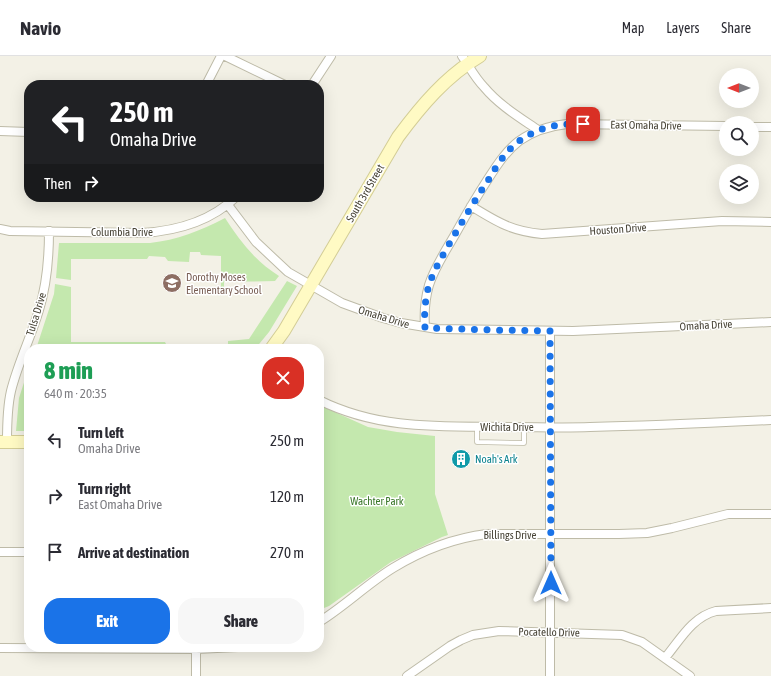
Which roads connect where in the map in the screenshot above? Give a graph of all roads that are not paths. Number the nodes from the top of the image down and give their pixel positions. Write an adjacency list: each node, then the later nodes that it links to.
1 (221, 56): 6 (street)
2 (225, 56): 7 (street)
3 (331, 56): 8 (street)
4 (480, 56): 5 (street, South 3rd Street)
5 (465, 60): 12 (street); 21 (street, South 3rd Street)
6 (209, 80)
7 (275, 80)
8 (315, 80)
9 (719, 126): 12 (street, East Omaha Drive)
10 (759, 127): 11 (street)
11 (771, 127)
12 (538, 130): 17 (street, East Omaha Drive)
13 (0, 132): 14 (street)
14 (24, 132)
15 (231, 202): 16 (street, Columbia Drive)
16 (228, 205): 20 (street, Columbia Drive); 21 (street, Omaha Drive)
17 (471, 206): 18 (street, Houston Drive); 23 (street, East Omaha Drive)
18 (771, 222)
19 (0, 229): 20 (street, Columbia Drive)
20 (49, 231): 25 (street, Tulsa Drive)
21 (311, 284): 23 (street, Omaha Drive); 26 (street, South 3rd Street)
22 (771, 322): 24 (street, Omaha Drive)
23 (425, 328): 24 (street, Omaha Drive)
24 (550, 331): 32 (street)
25 (27, 344)
26 (274, 344)
27 (24, 351): 33 (street, Tulsa Drive)
28 (324, 402): 30 (street, Wichita Drive)
29 (771, 420): 32 (street, Wichita Drive)
30 (477, 426): 31 (street, Wichita Drive); 31 (lane)
31 (524, 427): 32 (street, Wichita Drive)
32 (550, 427): 36 (street)
33 (3, 442): 34 (street)
34 (24, 442)
35 (771, 514): 36 (street, Billings Drive)
36 (551, 535): 40 (street, Billings Drive); 41 (street)
37 (0, 552): 38 (street)
38 (24, 552)
39 (771, 608): 45 (street)
40 (324, 618)
41 (550, 632): 45 (street, Pocatello Drive); 47 (street, Pocatello Drive); 48 (street)
42 (0, 648): 43 (street)
43 (24, 648)
44 (196, 652): 46 (street)
45 (665, 658): 49 (street, Pocatello Drive)
46 (196, 676)
47 (407, 676)
48 (550, 676)
49 (690, 676)

